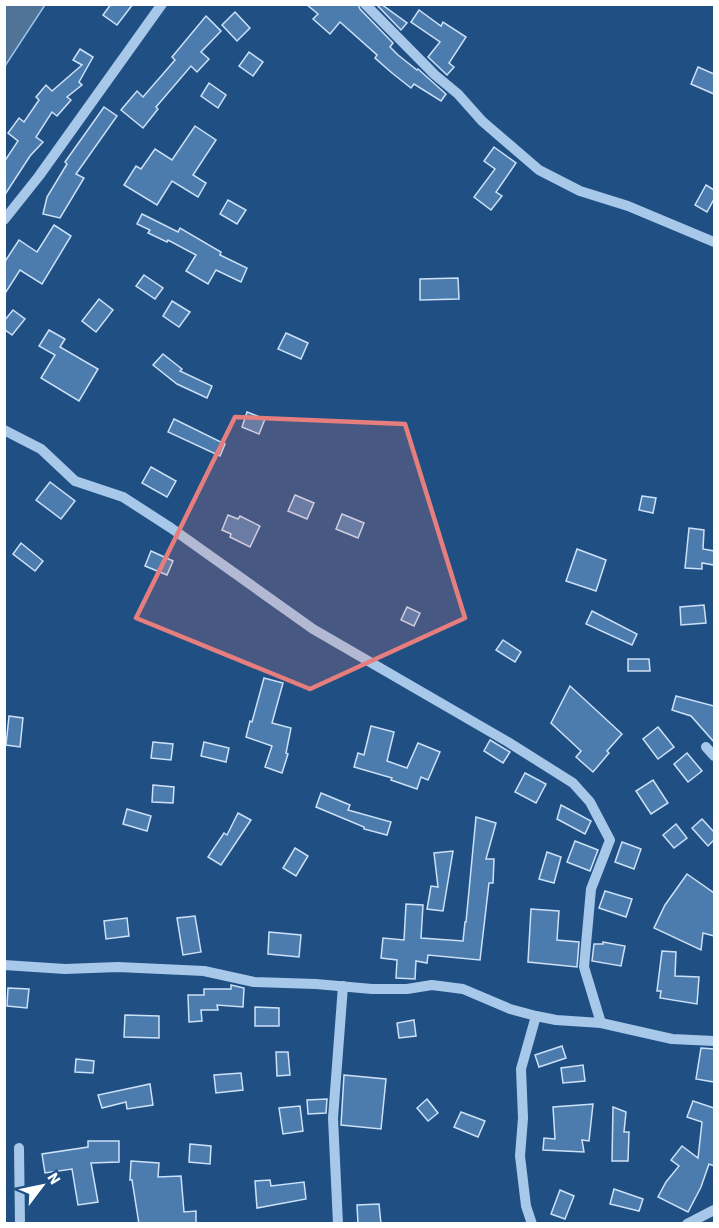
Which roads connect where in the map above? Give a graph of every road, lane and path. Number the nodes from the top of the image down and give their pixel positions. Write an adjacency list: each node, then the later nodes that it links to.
1 (162, 4): 3 (street)
2 (364, 4): 4 (street)
3 (4, 220)
4 (714, 242)
5 (4, 430): 11 (street)
6 (706, 747): 7 (street)
7 (714, 756)
8 (4, 965): 9 (street)
9 (343, 986): 10 (street); 16 (street)
10 (536, 1017): 11 (street); 17 (street)
11 (601, 1023): 12 (street)
12 (714, 1041)
13 (19, 1148): 15 (street)
14 (714, 1210): 18 (street)
15 (20, 1224)
16 (338, 1224)
17 (532, 1224)
18 (687, 1224)

